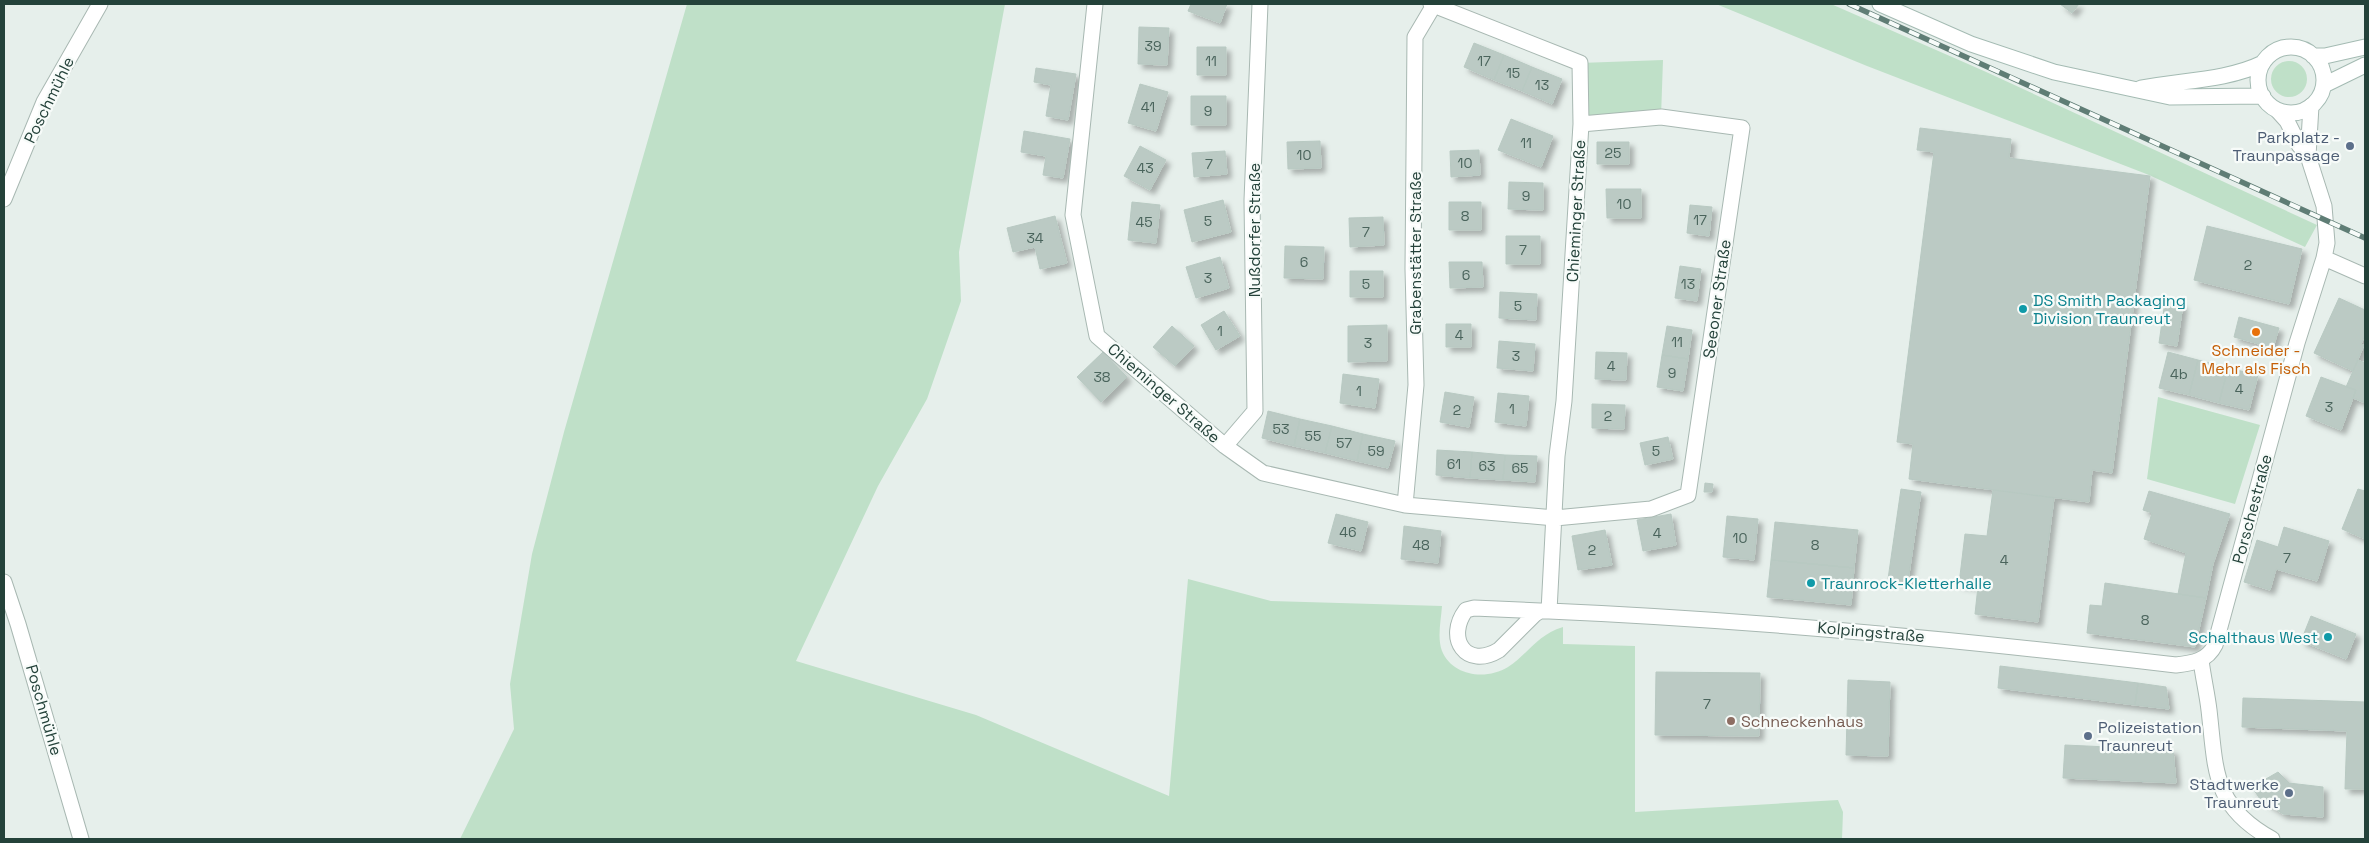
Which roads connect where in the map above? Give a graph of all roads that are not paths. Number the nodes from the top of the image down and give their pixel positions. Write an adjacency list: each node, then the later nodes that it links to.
1 (100, 4): 17 (street, Poschmühle)
2 (1095, 4): 20 (street, Chieminger Straße)
3 (1260, 4): 20 (street, Nußdorfer Straße)
4 (1432, 4): 15 (street, Chieminger Straße); 21 (street, Grabenstätter Straße)
5 (1880, 4): 11 (street)
6 (2365, 47): 7 (street)
7 (2313, 56): 8 (street); 10 (street)
8 (2263, 63): 11 (street); 12 (street)
9 (2365, 66): 10 (street)
10 (2324, 85): 13 (street)
11 (2137, 88): 12 (street)
12 (2263, 96): 14 (street)
13 (2311, 106): 14 (street); 16 (street, Porschestraße)
14 (2278, 111): 16 (street, Porschestraße)
15 (1581, 124): 22 (street, Chieminger Straße); 22 (street, Seeoner Straße)
16 (2308, 156): 18 (street, Porschestraße)
17 (4, 199)
18 (2324, 258): 19 (street); 25 (street, Porschestraße)
19 (2365, 276)
20 (1225, 446): 21 (street, Chieminger Straße)
21 (1405, 505): 22 (street, Chieminger Straße)
22 (1555, 518): 24 (street, Chieminger Straße)
23 (4, 582): 26 (street, Poschmühle)
24 (1545, 611): 24 (street, Kolpingstraße); 25 (street, Kolpingstraße)
25 (2200, 660): 27 (street)
26 (81, 839)
27 (2272, 839)

